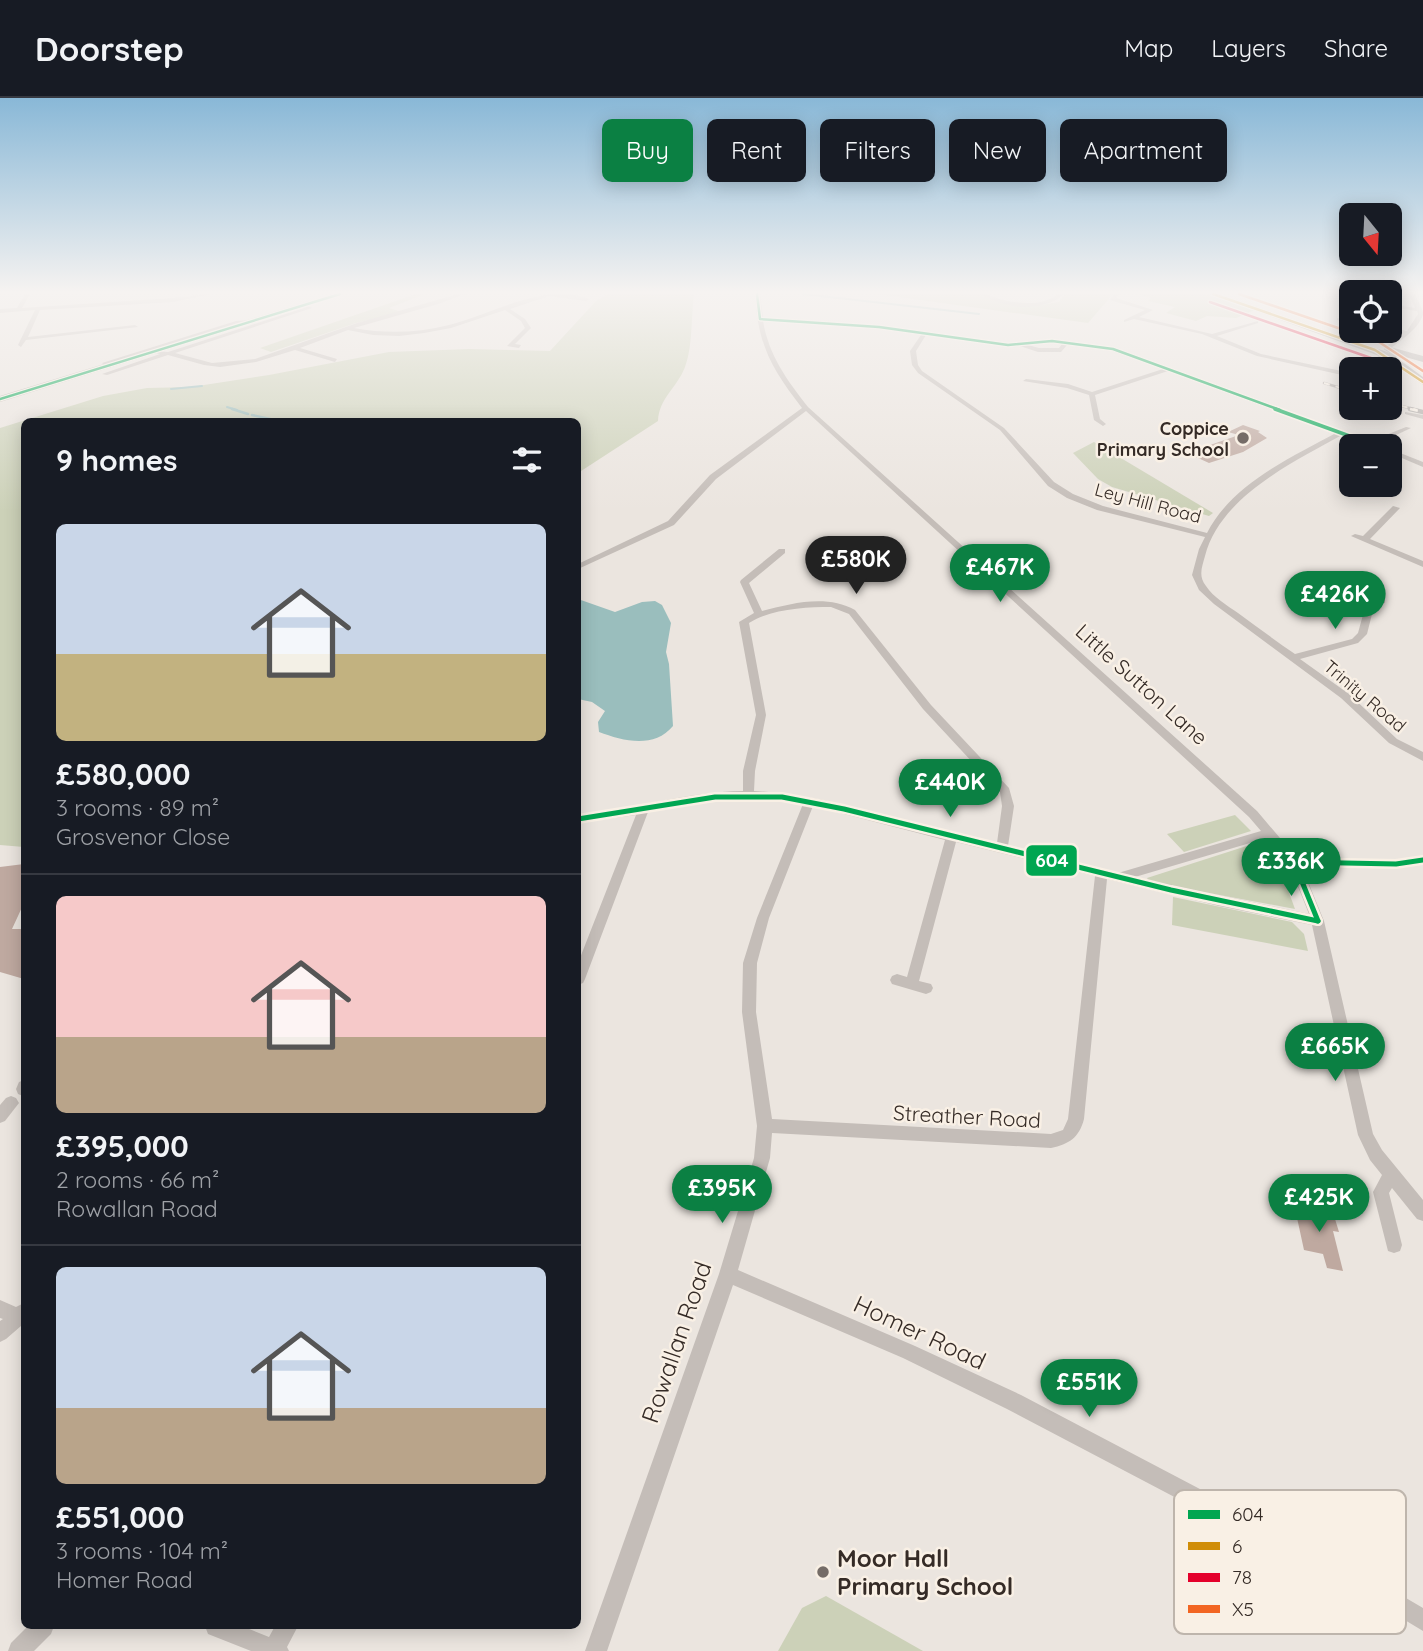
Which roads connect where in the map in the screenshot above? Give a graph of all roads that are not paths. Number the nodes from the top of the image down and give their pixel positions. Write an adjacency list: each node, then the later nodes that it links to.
1 (108, 366): 10 (street)
2 (123, 366): 10 (main road)
3 (125, 366): 10 (street)
4 (775, 366): 16 (street, Little Sutton Lane)
5 (916, 366): 27 (street, Ley Hill Road)
6 (1164, 366): 9 (street)
7 (1313, 366): 11 (street)
8 (1402, 366): 13 (main road)
9 (1170, 369): 14 (street); 21 (street)
10 (112, 371): 15 (main road)
11 (1339, 372)
12 (1031, 381): 14 (street)
13 (1423, 382)
14 (1092, 394): 19 (street)
15 (0, 399)
16 (806, 408): 32 (street); 41 (street, Little Sutton Lane)
17 (1407, 412): 18 (street)
18 (1423, 418)
19 (1098, 423)
20 (1408, 430): 23 (street)
21 (1340, 433): 22 (street); 27 (street, Trinity Road)
22 (1343, 434)
23 (1399, 434)
24 (1402, 456): 25 (street)
25 (1423, 466)
26 (1407, 511): 29 (street)
27 (1207, 535): 35 (street, Trinity Road)
28 (1355, 536): 29 (street)
29 (1365, 539): 31 (street)
30 (782, 551): 34 (street)
31 (1423, 564)
32 (581, 566)
33 (1372, 598): 35 (street)
34 (759, 614): 37 (street); 43 (street)
35 (1292, 658): 36 (street, Trinity Road)
36 (1423, 757)
37 (748, 795): 38 (street); 39 (street)
38 (809, 803): 42 (street); 53 (street, Rowallan Road)
39 (643, 811): 40 (street); 49 (street)
40 (581, 819)
41 (1270, 833): 45 (street, Little Sutton Lane); 47 (street)
42 (952, 837): 43 (street); 50 (street)
43 (1002, 849): 46 (street)
44 (1423, 860): 45 (street)
45 (1294, 862): 48 (street, Little Sutton Lane)
46 (1101, 874): 47 (street); 53 (street, Streather Road)
47 (1116, 878): 48 (street)
48 (1318, 921): 54 (street, Little Sutton Lane)
49 (581, 971)
50 (897, 979)
51 (11, 1103): 52 (street)
52 (0, 1116)
53 (765, 1126): 57 (street, Rowallan Road)
54 (1391, 1175): 55 (street, Little Sutton Lane); 56 (street)
55 (1423, 1213)
56 (1394, 1245)
57 (727, 1274): 62 (street, Homer Road); 70 (street, Rowallan Road)
58 (0, 1309): 59 (street)
59 (21, 1315)
60 (21, 1318): 61 (street)
61 (0, 1334)
62 (1181, 1490)
63 (1406, 1610): 64 (street, Homer Road)
64 (1423, 1620)
65 (40, 1629): 69 (street)
66 (224, 1629): 68 (street)
67 (285, 1629): 68 (street)
68 (276, 1650)
69 (19, 1651)
70 (596, 1651)

